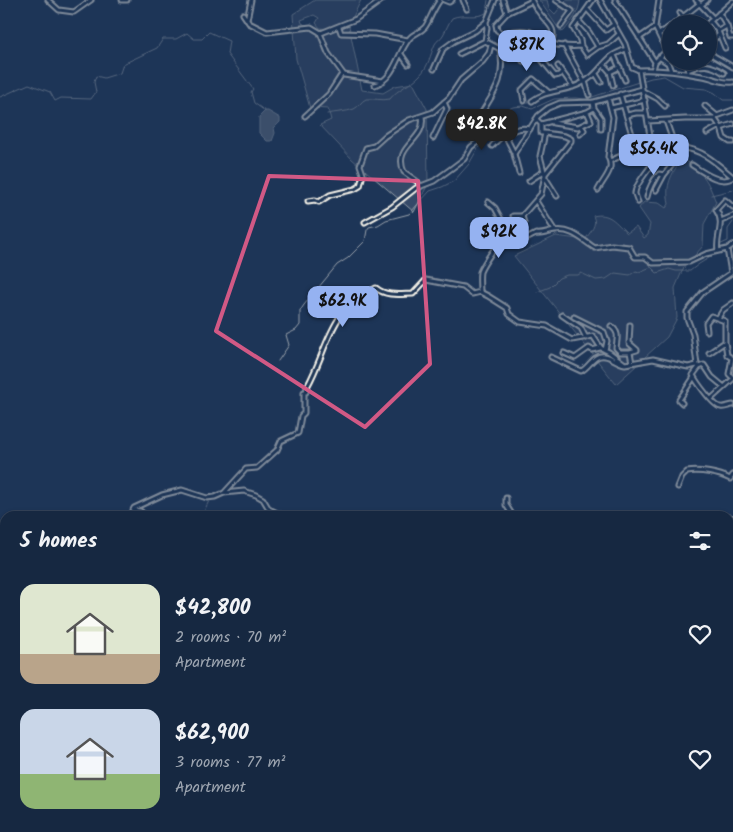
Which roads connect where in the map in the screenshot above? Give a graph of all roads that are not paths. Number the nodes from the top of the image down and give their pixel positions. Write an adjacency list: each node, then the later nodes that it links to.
1 (48, 0): 2 (street)
2 (91, 0)
3 (122, 0): 4 (street)
4 (127, 0)
5 (251, 0): 31 (street)
6 (382, 0): 38 (street)
7 (440, 0): 49 (street)
8 (444, 0): 9 (street)
9 (452, 0)
10 (463, 0): 23 (street)
11 (495, 0): 33 (street)
12 (503, 0): 25 (street)
13 (532, 0): 25 (street); 52 (street)
14 (556, 0): 36 (street)
15 (592, 0): 24 (street)
16 (600, 0): 35 (street)
17 (615, 0): 47 (street)
18 (659, 0): 39 (street)
19 (696, 0): 22 (street)
20 (707, 0): 22 (street)
21 (730, 1): 26 (street)
22 (700, 4): 28 (street); 29 (street)
23 (467, 9)
24 (587, 9): 32 (street); 35 (street)
25 (508, 12): 34 (street)
26 (719, 13): 30 (street); 37 (street)
27 (243, 14): 31 (street)
28 (682, 15)
29 (706, 15)
30 (717, 15)
31 (247, 20): 41 (street)
32 (578, 20): 56 (street); 57 (street)
33 (486, 22): 34 (street); 50 (street); 75 (street)
34 (496, 25): 48 (street)
35 (613, 25): 43 (street)
36 (561, 26)
37 (727, 26): 40 (street); 46 (street)
38 (339, 27): 41 (street); 49 (street)
39 (656, 27): 44 (street); 47 (street)
40 (718, 31): 45 (street)
41 (320, 32): 83 (street)
42 (662, 32): 44 (street)
43 (619, 34): 57 (street); 60 (street)
44 (659, 34): 51 (street)
45 (719, 35): 58 (street)
46 (733, 37)
47 (639, 38): 69 (street)
48 (539, 39): 52 (street); 68 (street)
49 (408, 40): 61 (street)
50 (485, 41): 53 (street); 62 (street)
51 (662, 41)
52 (551, 44): 54 (street)
53 (491, 45): 59 (street); 101 (street)
54 (563, 45): 56 (street); 87 (street)
55 (522, 46): 59 (street)
56 (581, 46): 57 (street)
57 (598, 47)
58 (725, 48)
59 (500, 49): 146 (street)
60 (626, 49): 64 (street); 77 (street)
61 (401, 54): 70 (street); 86 (street)
62 (459, 54)
63 (662, 54): 65 (street)
64 (614, 55): 72 (street); 73 (street)
65 (659, 57): 69 (street); 78 (street)
66 (717, 58): 74 (street)
67 (542, 60): 79 (street)
68 (523, 61)
69 (655, 62): 76 (street)
70 (408, 64)
71 (558, 66): 79 (street)
72 (604, 66): 80 (street); 84 (street)
73 (620, 67): 80 (street); 85 (street)
74 (733, 67)
75 (434, 69)
76 (653, 70): 77 (street); 78 (street)
77 (638, 71): 93 (street)
78 (671, 71): 81 (street)
79 (562, 72): 92 (street)
80 (610, 72): 90 (street)
81 (688, 72): 82 (street); 89 (street)
82 (724, 73)
83 (342, 74): 86 (street); 112 (street)
84 (596, 74): 87 (street); 88 (street)
85 (625, 80)
86 (383, 81): 91 (street)
87 (585, 81): 92 (street); 96 (street)
88 (601, 82)
89 (733, 82)
90 (613, 84)
91 (375, 85)
92 (573, 87): 94 (street)
93 (642, 89): 95 (street); 98 (street); 104 (street)
94 (548, 92): 99 (street); 100 (street)
95 (620, 94): 97 (street); 103 (street)
96 (589, 96)
97 (608, 98): 102 (street); 107 (street)
98 (645, 100): 103 (street); 110 (street)
99 (524, 101)
100 (532, 101)
101 (444, 102): 113 (street); 130 (street)
102 (593, 102): 106 (street); 115 (street)
103 (622, 105): 107 (street); 111 (street)
104 (665, 106)
105 (705, 106): 114 (street)
106 (594, 108): 109 (street); 125 (street)
107 (611, 108): 139 (street)
108 (733, 110): 114 (street)
109 (587, 112): 116 (street); 121 (street)
110 (646, 113): 111 (street); 117 (street)
111 (627, 115): 134 (street)
112 (305, 116)
113 (422, 116): 146 (street); 151 (street)
114 (716, 118): 118 (street); 123 (street)
115 (536, 119): 119 (street); 124 (street)
116 (550, 121): 119 (street); 121 (street)
117 (648, 121): 118 (street); 131 (street)
118 (666, 121): 135 (street)
119 (542, 124): 126 (street)
120 (733, 124): 123 (street)
121 (581, 126): 128 (street)
122 (501, 127): 129 (street)
123 (721, 128): 127 (street); 132 (street)
124 (530, 129): 129 (street); 137 (street)
125 (601, 129)
126 (545, 133): 142 (street); 142 (street)
127 (706, 133)
128 (580, 134)
129 (506, 135): 133 (street); 137 (street)
130 (433, 138)
131 (651, 142): 134 (street); 136 (street)
132 (733, 142)
133 (492, 146)
134 (636, 148): 139 (street)
135 (684, 148): 138 (street); 144 (street)
136 (664, 152): 138 (street); 154 (street)
137 (514, 154): 141 (street)
138 (676, 160): 143 (street)
139 (610, 162): 147 (street)
140 (692, 165): 144 (street)
141 (520, 174)
142 (545, 174): 145 (street); 149 (street); 152 (street)
143 (664, 175): 148 (street); 150 (street)
144 (733, 176)
145 (529, 181)
146 (420, 186): 160 (street)
147 (598, 190)
148 (656, 190)
149 (557, 196)
150 (647, 197)
151 (308, 201)
152 (536, 201): 157 (street); 163 (street)
153 (488, 202): 161 (street)
154 (638, 202)
155 (733, 207): 159 (street)
156 (514, 216): 157 (street)
157 (522, 216): 161 (street)
158 (733, 216): 159 (street)
159 (721, 221): 168 (street)
160 (365, 222)
161 (515, 229): 164 (street)
162 (508, 230): 165 (street)
163 (555, 231): 164 (street); 168 (street)
164 (525, 240): 165 (street)
165 (498, 243): 169 (street)
166 (733, 245): 167 (street)
167 (727, 249): 168 (street); 187 (street)
168 (718, 251)
169 (480, 292): 177 (street); 196 (street)
170 (733, 303): 173 (street)
171 (562, 315): 177 (street)
172 (574, 316): 180 (street)
173 (718, 318): 176 (street); 178 (street)
174 (630, 325): 181 (street)
175 (612, 326): 181 (street)
176 (707, 331)
177 (586, 338): 179 (street)
178 (725, 342): 183 (street); 189 (street)
179 (600, 348): 180 (street); 182 (street)
180 (605, 350): 186 (street)
181 (630, 352): 185 (street)
182 (564, 353)
183 (709, 353)
184 (551, 358): 186 (street)
185 (632, 363): 186 (street); 187 (street)
186 (625, 364)
187 (698, 366): 188 (street); 190 (street)
188 (694, 377): 191 (street); 192 (street)
189 (733, 378): 190 (street)
190 (724, 387): 191 (street)
191 (711, 399): 193 (street)
192 (684, 400)
193 (733, 404)
194 (733, 475): 195 (street)
195 (678, 487)
196 (224, 493): 198 (street); 199 (street)
197 (506, 498): 200 (street)
198 (140, 511)
199 (272, 511)
200 (510, 511)

